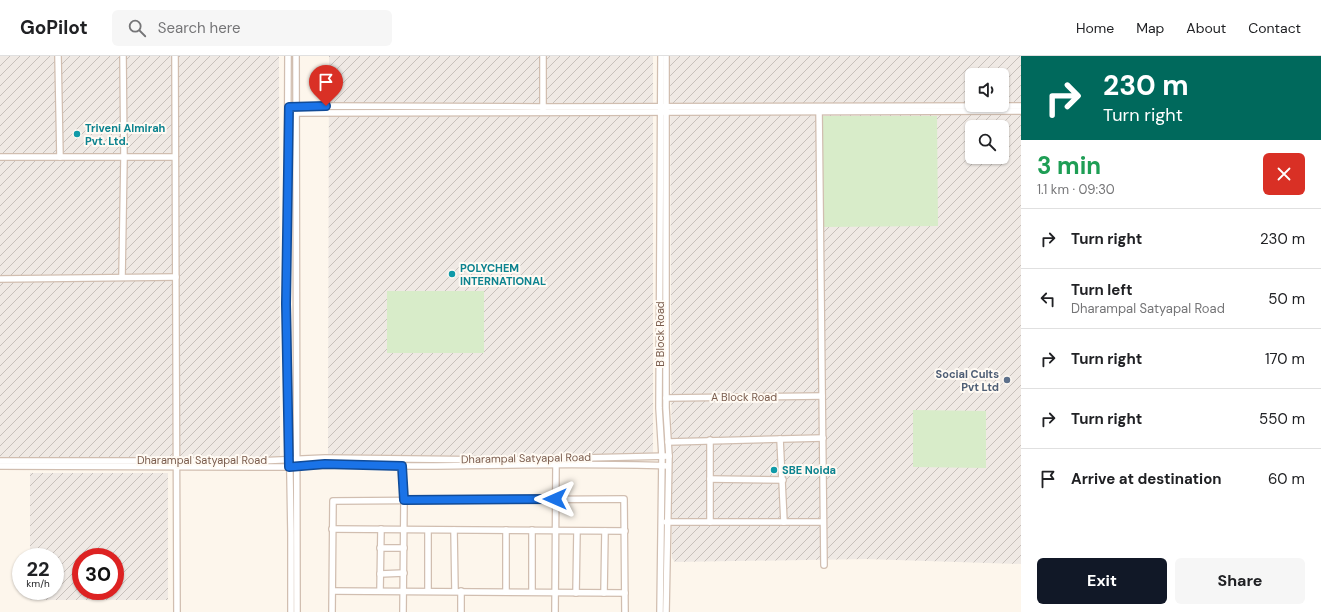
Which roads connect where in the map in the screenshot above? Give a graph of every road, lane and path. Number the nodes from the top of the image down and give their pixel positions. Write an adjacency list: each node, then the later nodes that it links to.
1 (58, 56): 17 (street)
2 (123, 56): 19 (street)
3 (175, 56): 18 (street)
4 (288, 56): 11 (street)
5 (296, 56): 12 (street)
6 (543, 56): 13 (street)
7 (661, 56): 14 (street, B Block Road)
8 (666, 56): 14 (street, B Block Road)
9 (1021, 106): 10 (street)
10 (819, 109): 14 (street); 15 (street); 23 (street)
11 (289, 110): 12 (street); 30 (street)
12 (296, 110): 13 (street); 30 (street)
13 (543, 110): 14 (street)
14 (664, 110): 24 (street, B Block Road); 29 (street, B Block Road)
15 (1021, 111)
16 (0, 157): 17 (street)
17 (60, 157): 19 (street)
18 (175, 157): 19 (street); 21 (street)
19 (124, 158): 20 (street)
20 (122, 277): 21 (street); 22 (street)
21 (176, 277): 32 (street)
22 (0, 279)
23 (822, 396): 24 (street, A Block Road); 25 (street)
24 (666, 398): 28 (street, B Block Road)
25 (823, 438): 26 (street); 46 (street)
26 (780, 439): 27 (street); 40 (street)
27 (710, 440): 28 (street); 39 (street)
28 (668, 442): 29 (street, B Block Road)
29 (665, 456): 30 (street, Dharampal Satyapal Road); 36 (street, B Block Road)
30 (293, 459): 32 (street, Dharampal Satyapal Road); 37 (street); 38 (street)
31 (0, 462): 32 (street, Dharampal Satyapal Road)
32 (176, 464): 34 (street, Dharampal Satyapal Road); 37 (street, Dharampal Satyapal Road); 75 (street)
33 (556, 464): 35 (street, Dharampal Satyapal Road); 36 (street, Dharampal Satyapal Road); 41 (street)
34 (0, 466)
35 (402, 466): 38 (street, Dharampal Satyapal Road); 42 (street)
36 (665, 466): 43 (street, B Block Road); 83 (street, B Block Road)
37 (289, 467): 38 (street, Dharampal Satyapal Road); 76 (street)
38 (296, 467): 77 (street)
39 (710, 479): 40 (street); 44 (street)
40 (783, 480): 45 (street)
41 (555, 499): 42 (street); 54 (street); 57 (street)
42 (404, 500): 47 (street); 49 (street)
43 (666, 522): 44 (street); 84 (street, B Block Road)
44 (710, 522): 45 (street)
45 (784, 522): 46 (street)
46 (823, 522): 60 (street)
47 (332, 529): 48 (street); 64 (street)
48 (381, 529): 49 (street); 58 (street)
49 (404, 530): 50 (street); 59 (street)
50 (428, 530): 51 (street); 66 (street)
51 (454, 530): 52 (street); 67 (street)
52 (506, 530): 53 (street); 69 (street)
53 (532, 530): 54 (street); 70 (street)
54 (555, 530): 55 (street); 71 (street)
55 (577, 531): 56 (street); 72 (street)
56 (605, 531): 57 (street); 73 (street)
57 (625, 531): 74 (street)
58 (380, 548): 59 (street); 61 (street)
59 (404, 548): 62 (street)
60 (824, 565)
61 (380, 574): 62 (street); 65 (street)
62 (404, 574): 63 (street)
63 (404, 590): 65 (street); 66 (street); 79 (street)
64 (333, 591): 65 (street); 78 (street)
65 (380, 591)
66 (428, 591): 67 (street)
67 (455, 591): 68 (street)
68 (461, 591): 69 (street); 80 (street)
69 (506, 592): 70 (street)
70 (532, 592): 71 (street)
71 (555, 593): 72 (street); 81 (street)
72 (576, 593): 73 (street)
73 (604, 593): 74 (street)
74 (625, 593): 82 (street)
75 (177, 612)
76 (291, 612)
77 (297, 612)
78 (332, 612)
79 (403, 612)
80 (461, 612)
81 (555, 612)
82 (625, 612)
83 (660, 612)
84 (666, 612)

